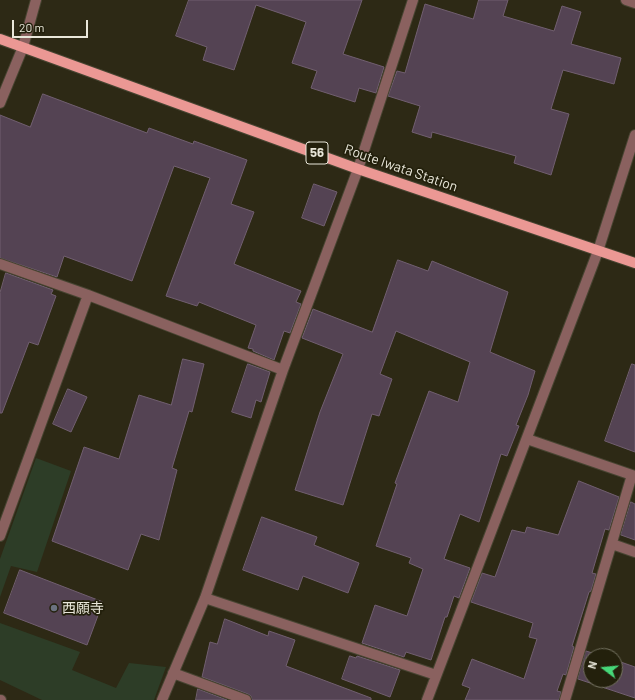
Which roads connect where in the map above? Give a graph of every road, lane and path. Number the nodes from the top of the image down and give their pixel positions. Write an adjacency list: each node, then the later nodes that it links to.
1 (36, 0): 6 (street)
2 (413, 0): 9 (street)
3 (626, 0): 4 (street)
4 (635, 3)
5 (0, 39): 6 (main road, Route Iwata Station / 56)
6 (23, 47): 7 (street); 9 (main road, Route Iwata Station / 56)
7 (0, 104)
8 (635, 135): 10 (street)
9 (358, 169): 10 (main road, Route Iwata Station / 56); 14 (street)
10 (598, 251): 12 (main road, Route Iwata Station / 56); 15 (street)
11 (0, 264): 13 (street)
12 (635, 264)
13 (88, 295): 14 (street); 17 (street)
14 (283, 370): 20 (street)
15 (527, 439): 16 (street); 22 (street)
16 (634, 476): 18 (street)
17 (0, 536)
18 (612, 544): 19 (street); 26 (street)
19 (635, 552)
20 (205, 598): 21 (street); 22 (street)
21 (173, 673): 23 (street); 24 (street)
22 (436, 675): 25 (street)
23 (162, 700)
24 (246, 700)
25 (427, 700)
26 (565, 700)

